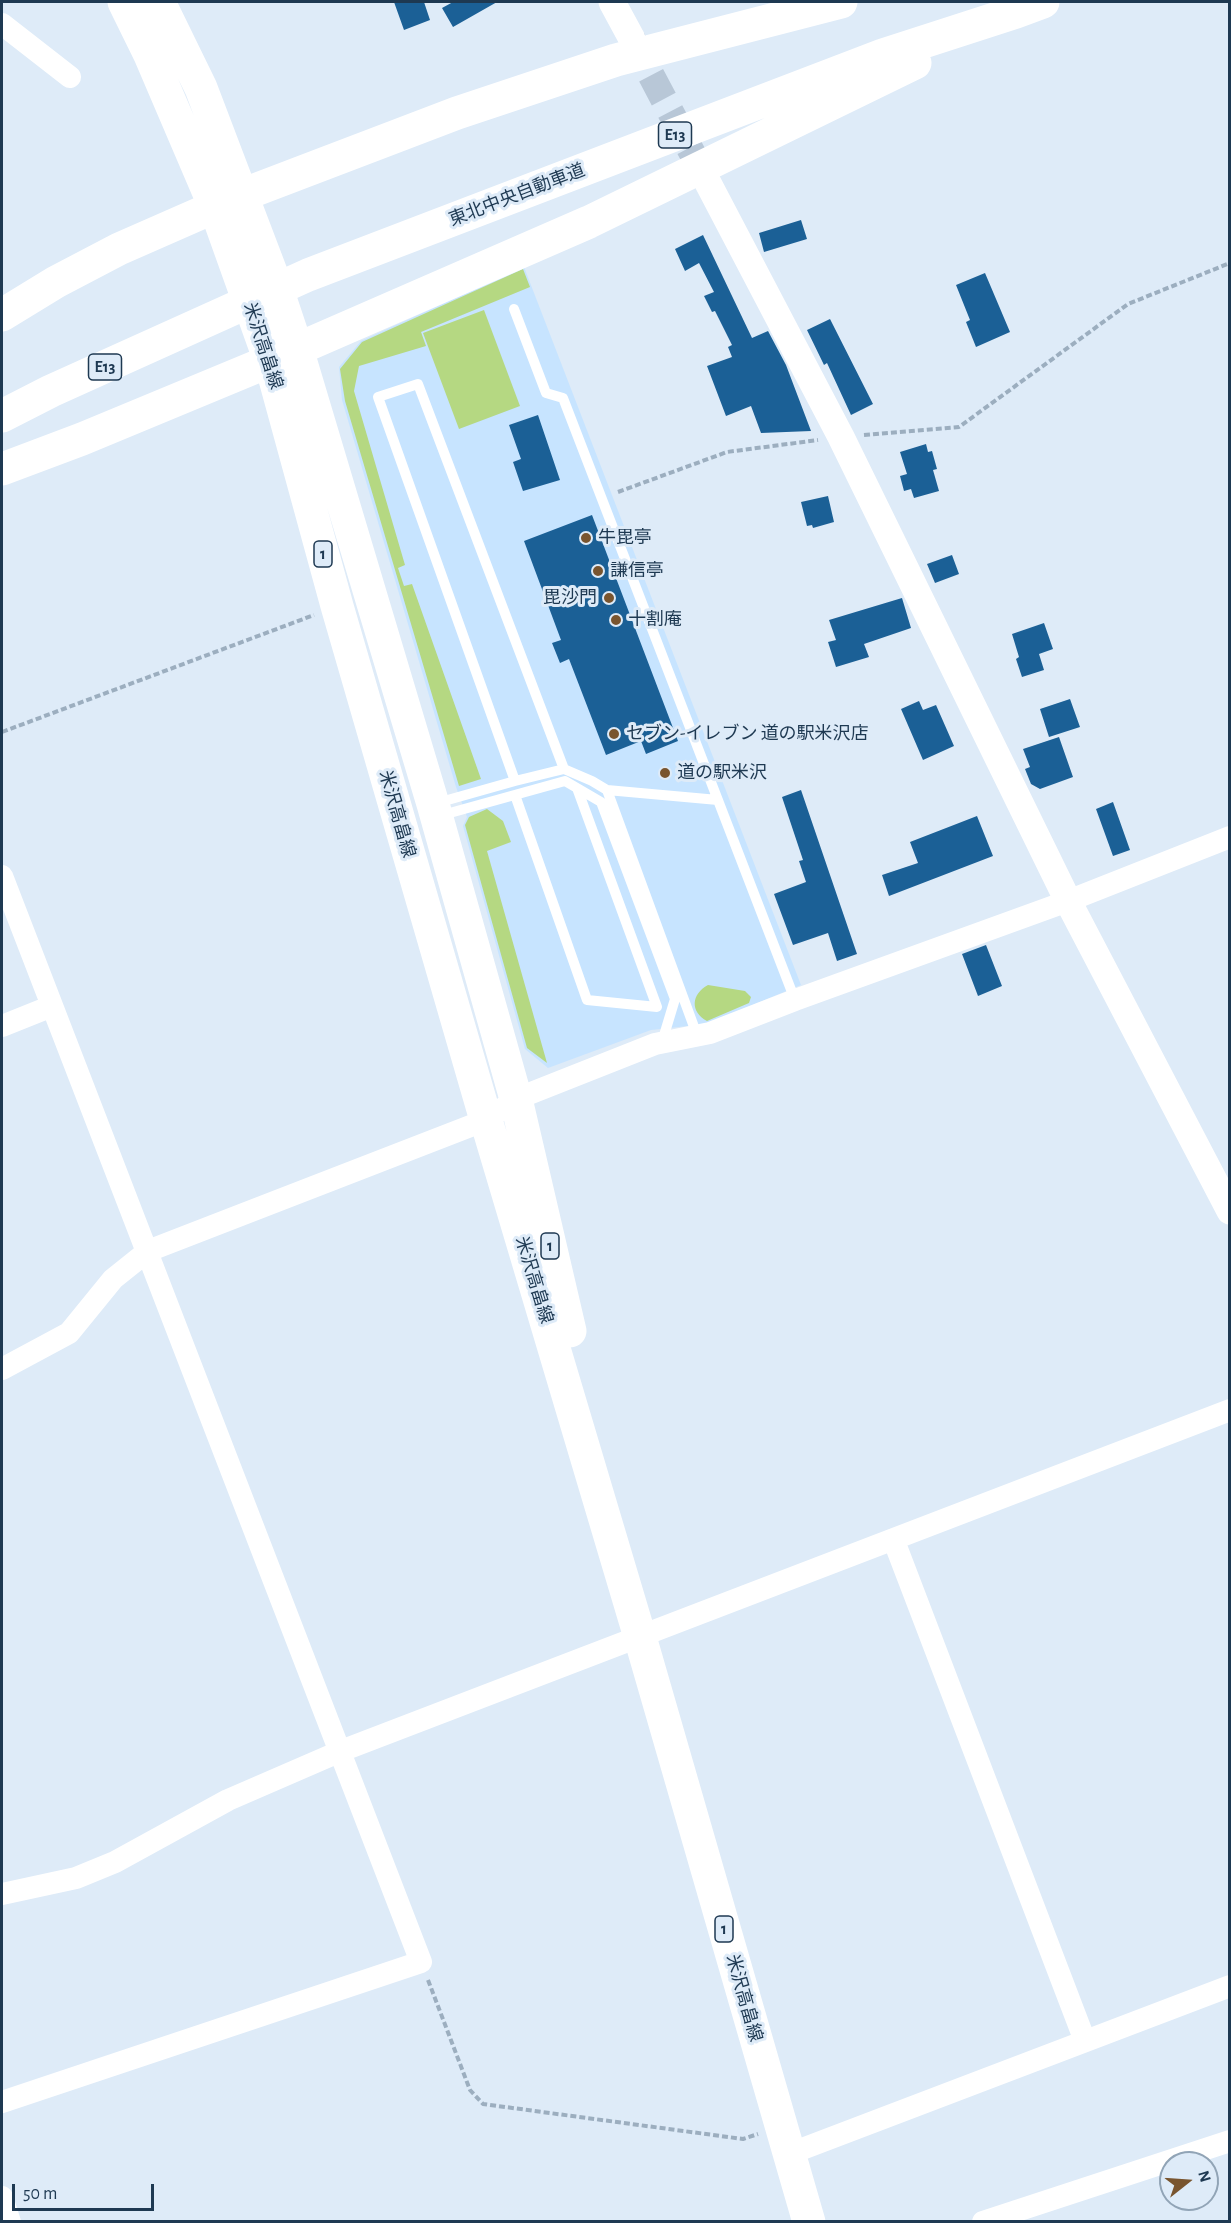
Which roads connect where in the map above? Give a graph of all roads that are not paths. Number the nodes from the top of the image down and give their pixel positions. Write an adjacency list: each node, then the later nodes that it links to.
1 (124, 2): 11 (main road, 米沢高畠線 / 1)
2 (159, 2): 11 (main road, 米沢高畠線 / 1)
3 (612, 2): 8 (street)
4 (841, 2): 11 (main road)
5 (975, 2): 12 (main road, 東北中央自動車道 / E13)
6 (1030, 7): 12 (main road, 東北中央自動車道 / E13); 16 (main road)
7 (2, 24): 9 (street)
8 (632, 39)
9 (70, 77)
10 (708, 183): 29 (street)
11 (228, 201): 15 (main road); 16 (main road, 米沢高畠線 / 1)
12 (305, 266): 13 (main road, 東北中央自動車道 / E13)
13 (206, 309): 17 (main road, 東北中央自動車道 / E13); 18 (main road, 東北中央自動車道 / E13)
14 (514, 309): 25 (lane)
15 (2, 315)
16 (283, 355): 19 (main road); 26 (main road, 米沢高畠線 / 1); 36 (main road, 米沢高畠線 / 1)
17 (2, 394)
18 (2, 416)
19 (2, 469)
20 (564, 769): 21 (lane); 21 (lane); 23 (lane)
21 (515, 781): 26 (lane)
22 (577, 788): 24 (lane); 24 (lane); 34 (lane)
23 (607, 790): 25 (lane); 33 (lane)
24 (515, 795): 26 (lane)
25 (718, 800): 30 (lane)
26 (435, 811): 35 (main road, 米沢高畠線 / 1)
27 (1230, 837): 29 (street)
28 (2, 876): 31 (street)
29 (1068, 901): 30 (street); 37 (street)
30 (795, 999): 33 (street)
31 (52, 1006): 32 (street); 38 (street)
32 (2, 1026)
33 (697, 1035): 34 (street)
34 (662, 1043): 35 (street)
35 (516, 1099): 36 (street); 42 (main road, 米沢高畠線 / 1)
36 (486, 1120): 38 (street); 42 (main road, 米沢高畠線 / 1)
37 (1230, 1211)
38 (148, 1251): 39 (street); 43 (street)
39 (2, 1369)
40 (1230, 1410): 41 (street)
41 (894, 1541): 42 (street); 46 (street)
42 (640, 1637): 43 (street); 48 (main road, 米沢高畠線 / 1)
43 (341, 1751): 44 (street); 47 (street)
44 (2, 1894)
45 (1230, 1986): 46 (street)
46 (1085, 2041): 48 (street)
47 (2, 2102)
48 (785, 2140): 53 (main road, 米沢高畠線 / 1)
49 (1230, 2141): 51 (street)
50 (2, 2197): 52 (street)
51 (996, 2219)
52 (10, 2222)
53 (809, 2222)

